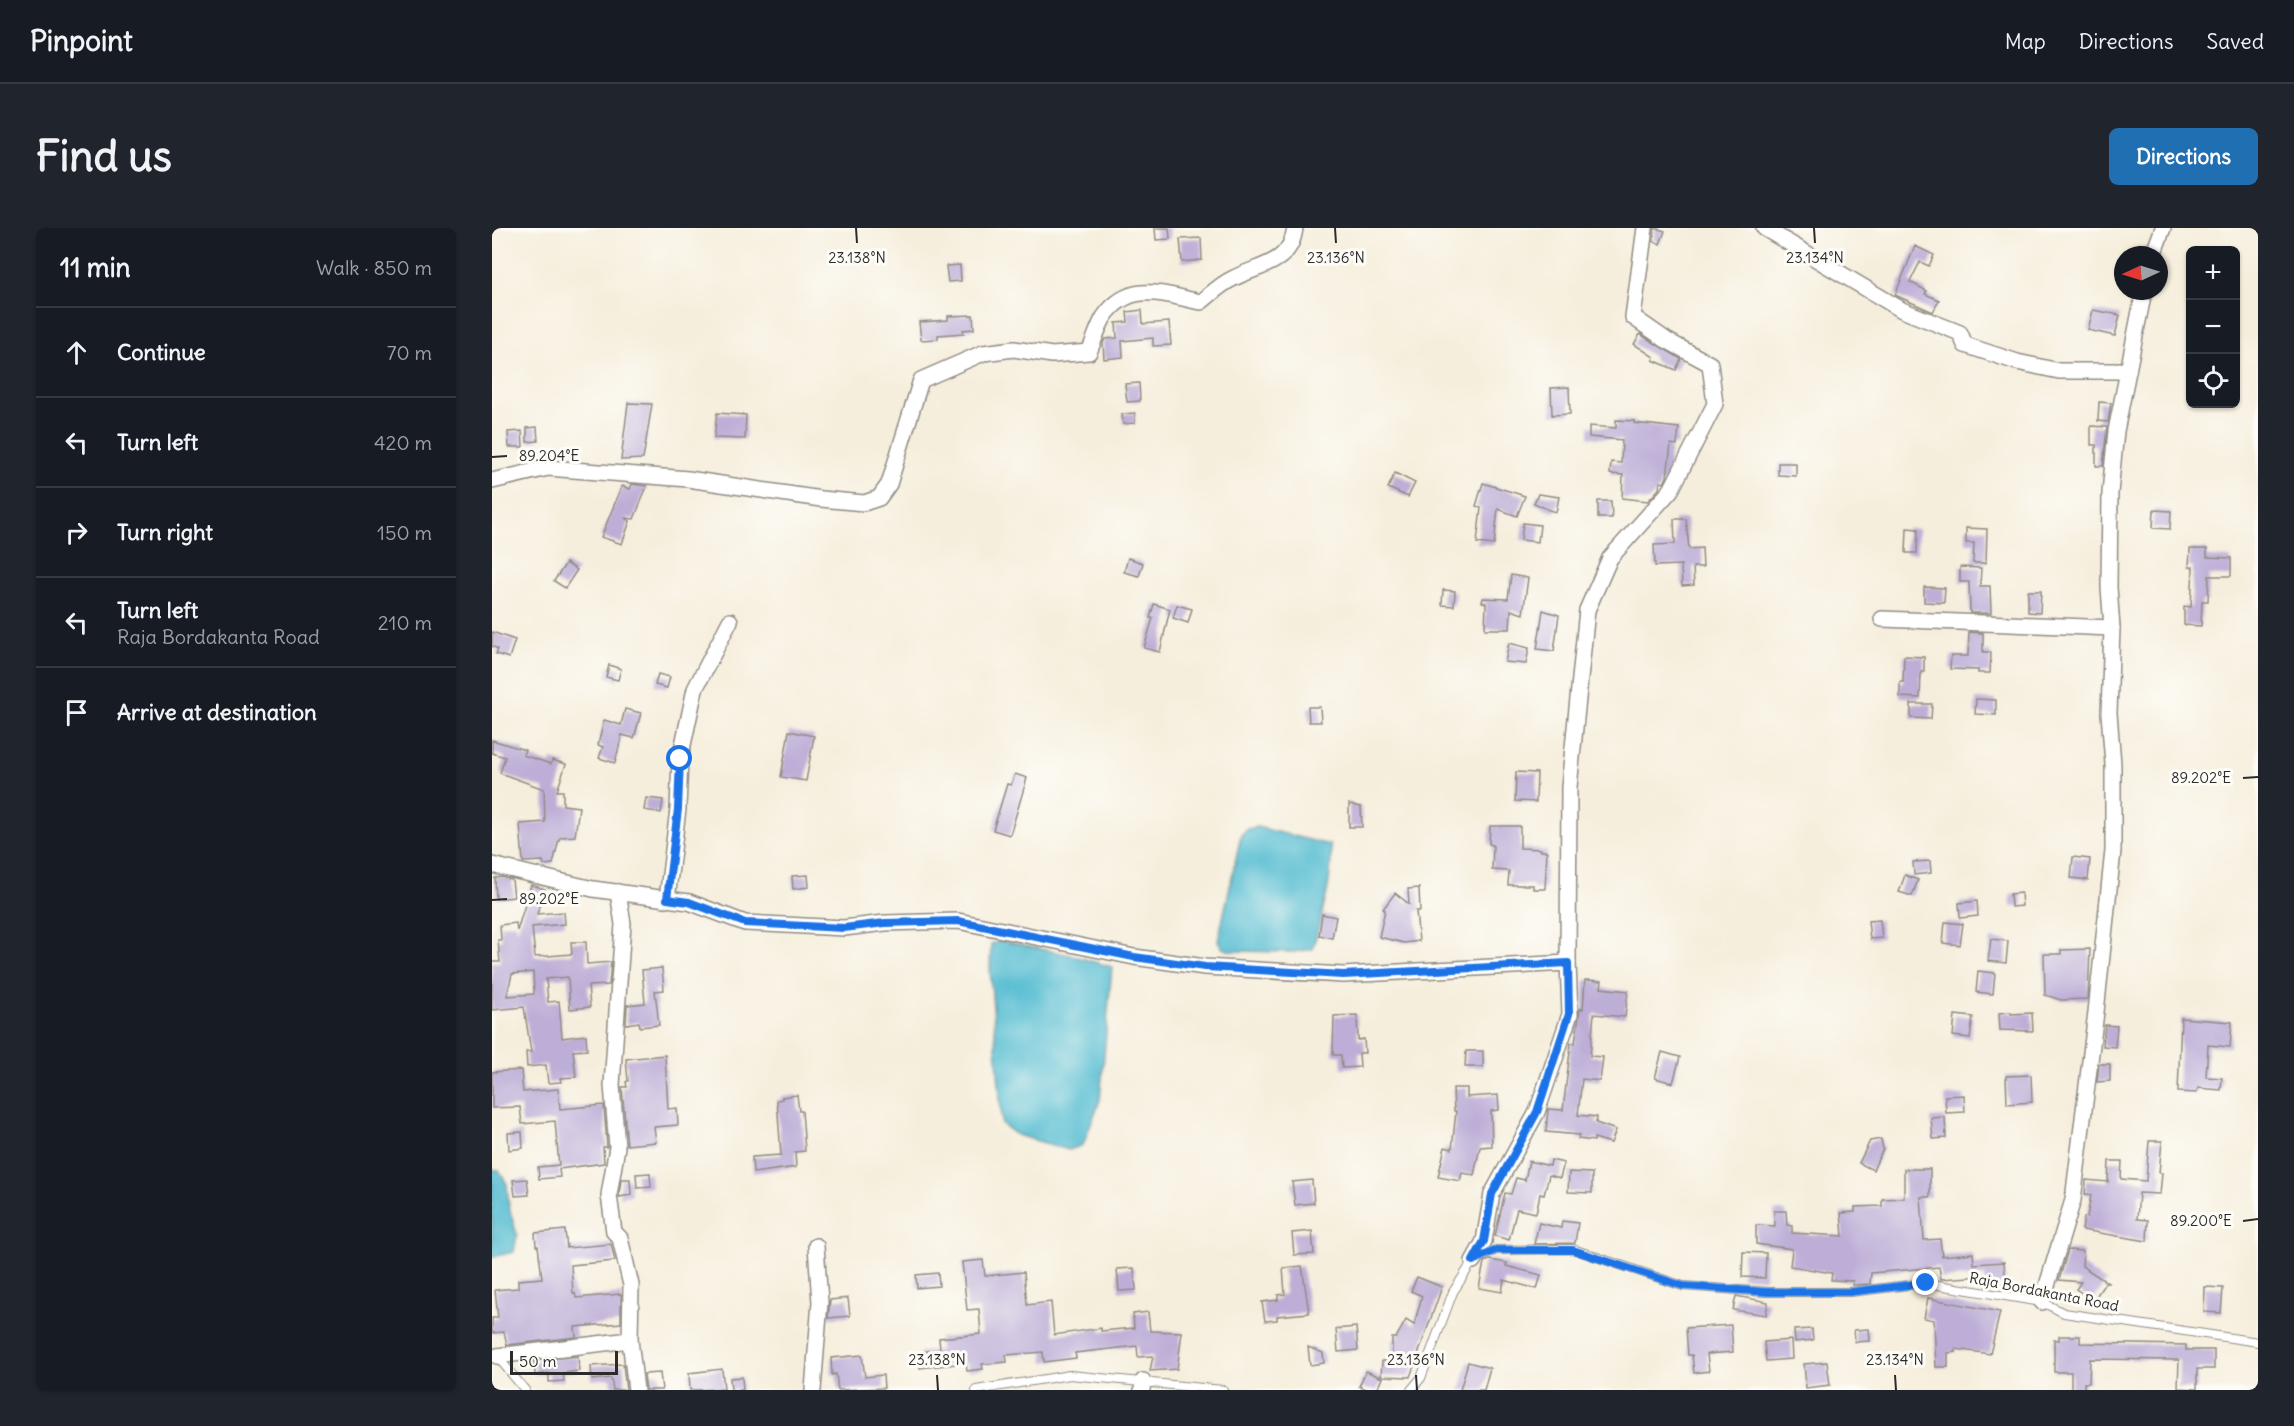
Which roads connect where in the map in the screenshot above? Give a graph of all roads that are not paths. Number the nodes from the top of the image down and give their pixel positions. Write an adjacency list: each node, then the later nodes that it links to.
1 (1295, 228): 8 (street)
2 (1645, 228): 15 (street)
3 (1764, 228): 7 (street)
4 (2163, 228): 5 (street)
5 (2156, 246)
6 (2142, 300): 7 (street)
7 (2128, 371): 11 (street)
8 (492, 480)
9 (1882, 619): 11 (street)
10 (730, 621): 14 (street)
11 (2112, 628): 18 (street)
12 (492, 865): 13 (street)
13 (618, 892): 14 (street); 19 (street)
14 (667, 899): 15 (street)
15 (1568, 963): 17 (street)
16 (816, 1246): 25 (street)
17 (1473, 1261): 18 (lane, Raja Bordakanta Road); 28 (lane)
18 (2042, 1302): 20 (lane, Raja Bordakanta Road)
19 (630, 1340): 21 (street); 24 (street)
20 (2258, 1342)
21 (494, 1355): 23 (lane)
22 (1142, 1386): 26 (lane); 27 (lane)
23 (525, 1390)
24 (636, 1390)
25 (813, 1390)
26 (976, 1390)
27 (1223, 1390)
28 (1411, 1390)

